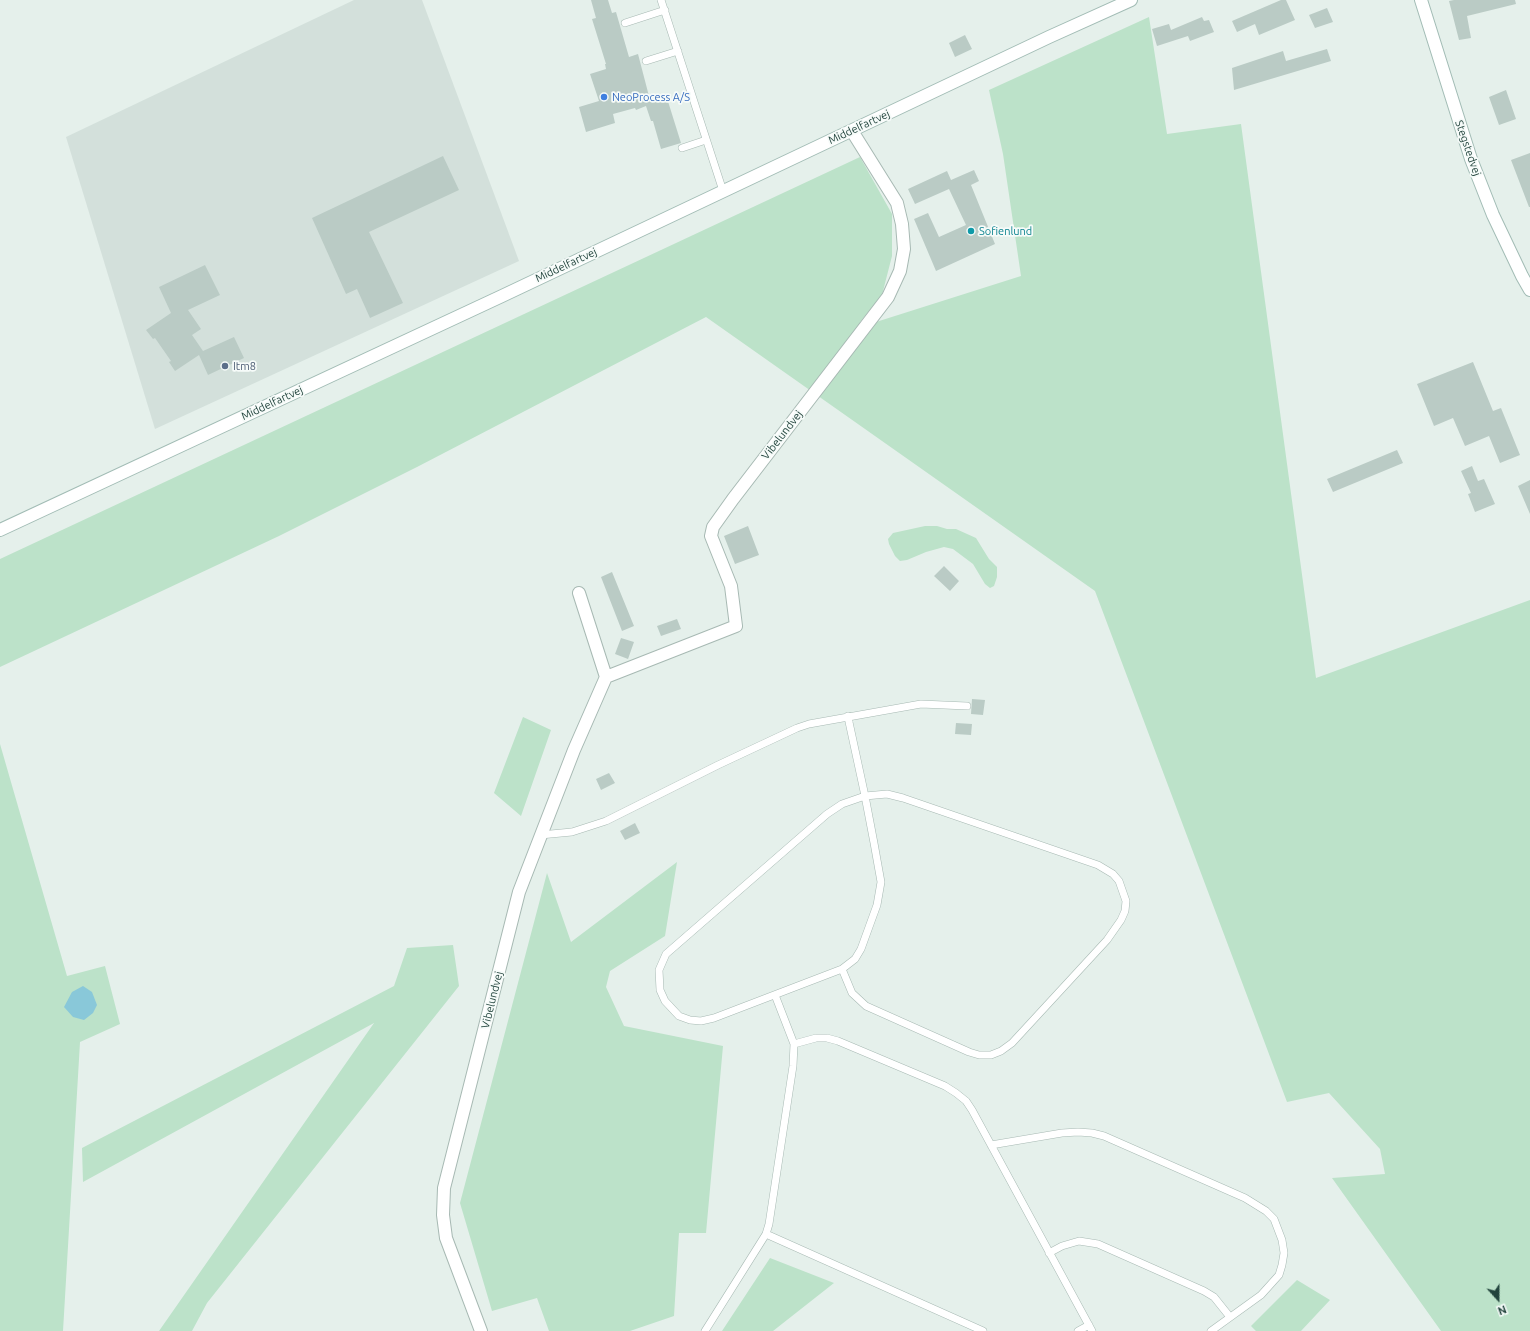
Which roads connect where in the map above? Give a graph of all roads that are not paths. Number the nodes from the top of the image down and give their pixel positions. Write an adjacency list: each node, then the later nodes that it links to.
1 (661, 0): 4 (lane)
2 (1131, 0): 8 (street, Middelfartvej)
3 (1422, 0): 12 (street, Stegstedvej)
4 (665, 10): 5 (lane); 6 (lane)
5 (626, 23)
6 (678, 51): 7 (lane); 9 (lane)
7 (646, 61)
8 (852, 130): 11 (street, Middelfartvej); 15 (street, Vibelundvej)
9 (706, 140): 10 (lane); 11 (lane)
10 (682, 148)
11 (723, 191): 13 (street, Middelfartvej)
12 (1530, 290)
13 (0, 530)
14 (579, 593): 15 (street)
15 (606, 677): 19 (street, Vibelundvej)
16 (967, 706): 17 (lane)
17 (848, 716): 18 (lane); 19 (lane)
18 (864, 796): 20 (lane); 20 (lane); 21 (lane)
19 (540, 836): 28 (street, Vibelundvej)
20 (842, 969): 21 (lane)
21 (776, 995): 22 (lane)
22 (794, 1044): 23 (lane); 24 (lane)
23 (991, 1145): 25 (lane); 26 (lane)
24 (766, 1234): 29 (lane); 30 (lane)
25 (1049, 1253): 26 (lane); 27 (lane)
26 (1230, 1317): 32 (lane)
27 (1090, 1328): 31 (lane)
28 (481, 1331)
29 (705, 1331)
30 (983, 1331)
31 (1078, 1331)
32 (1212, 1331)

